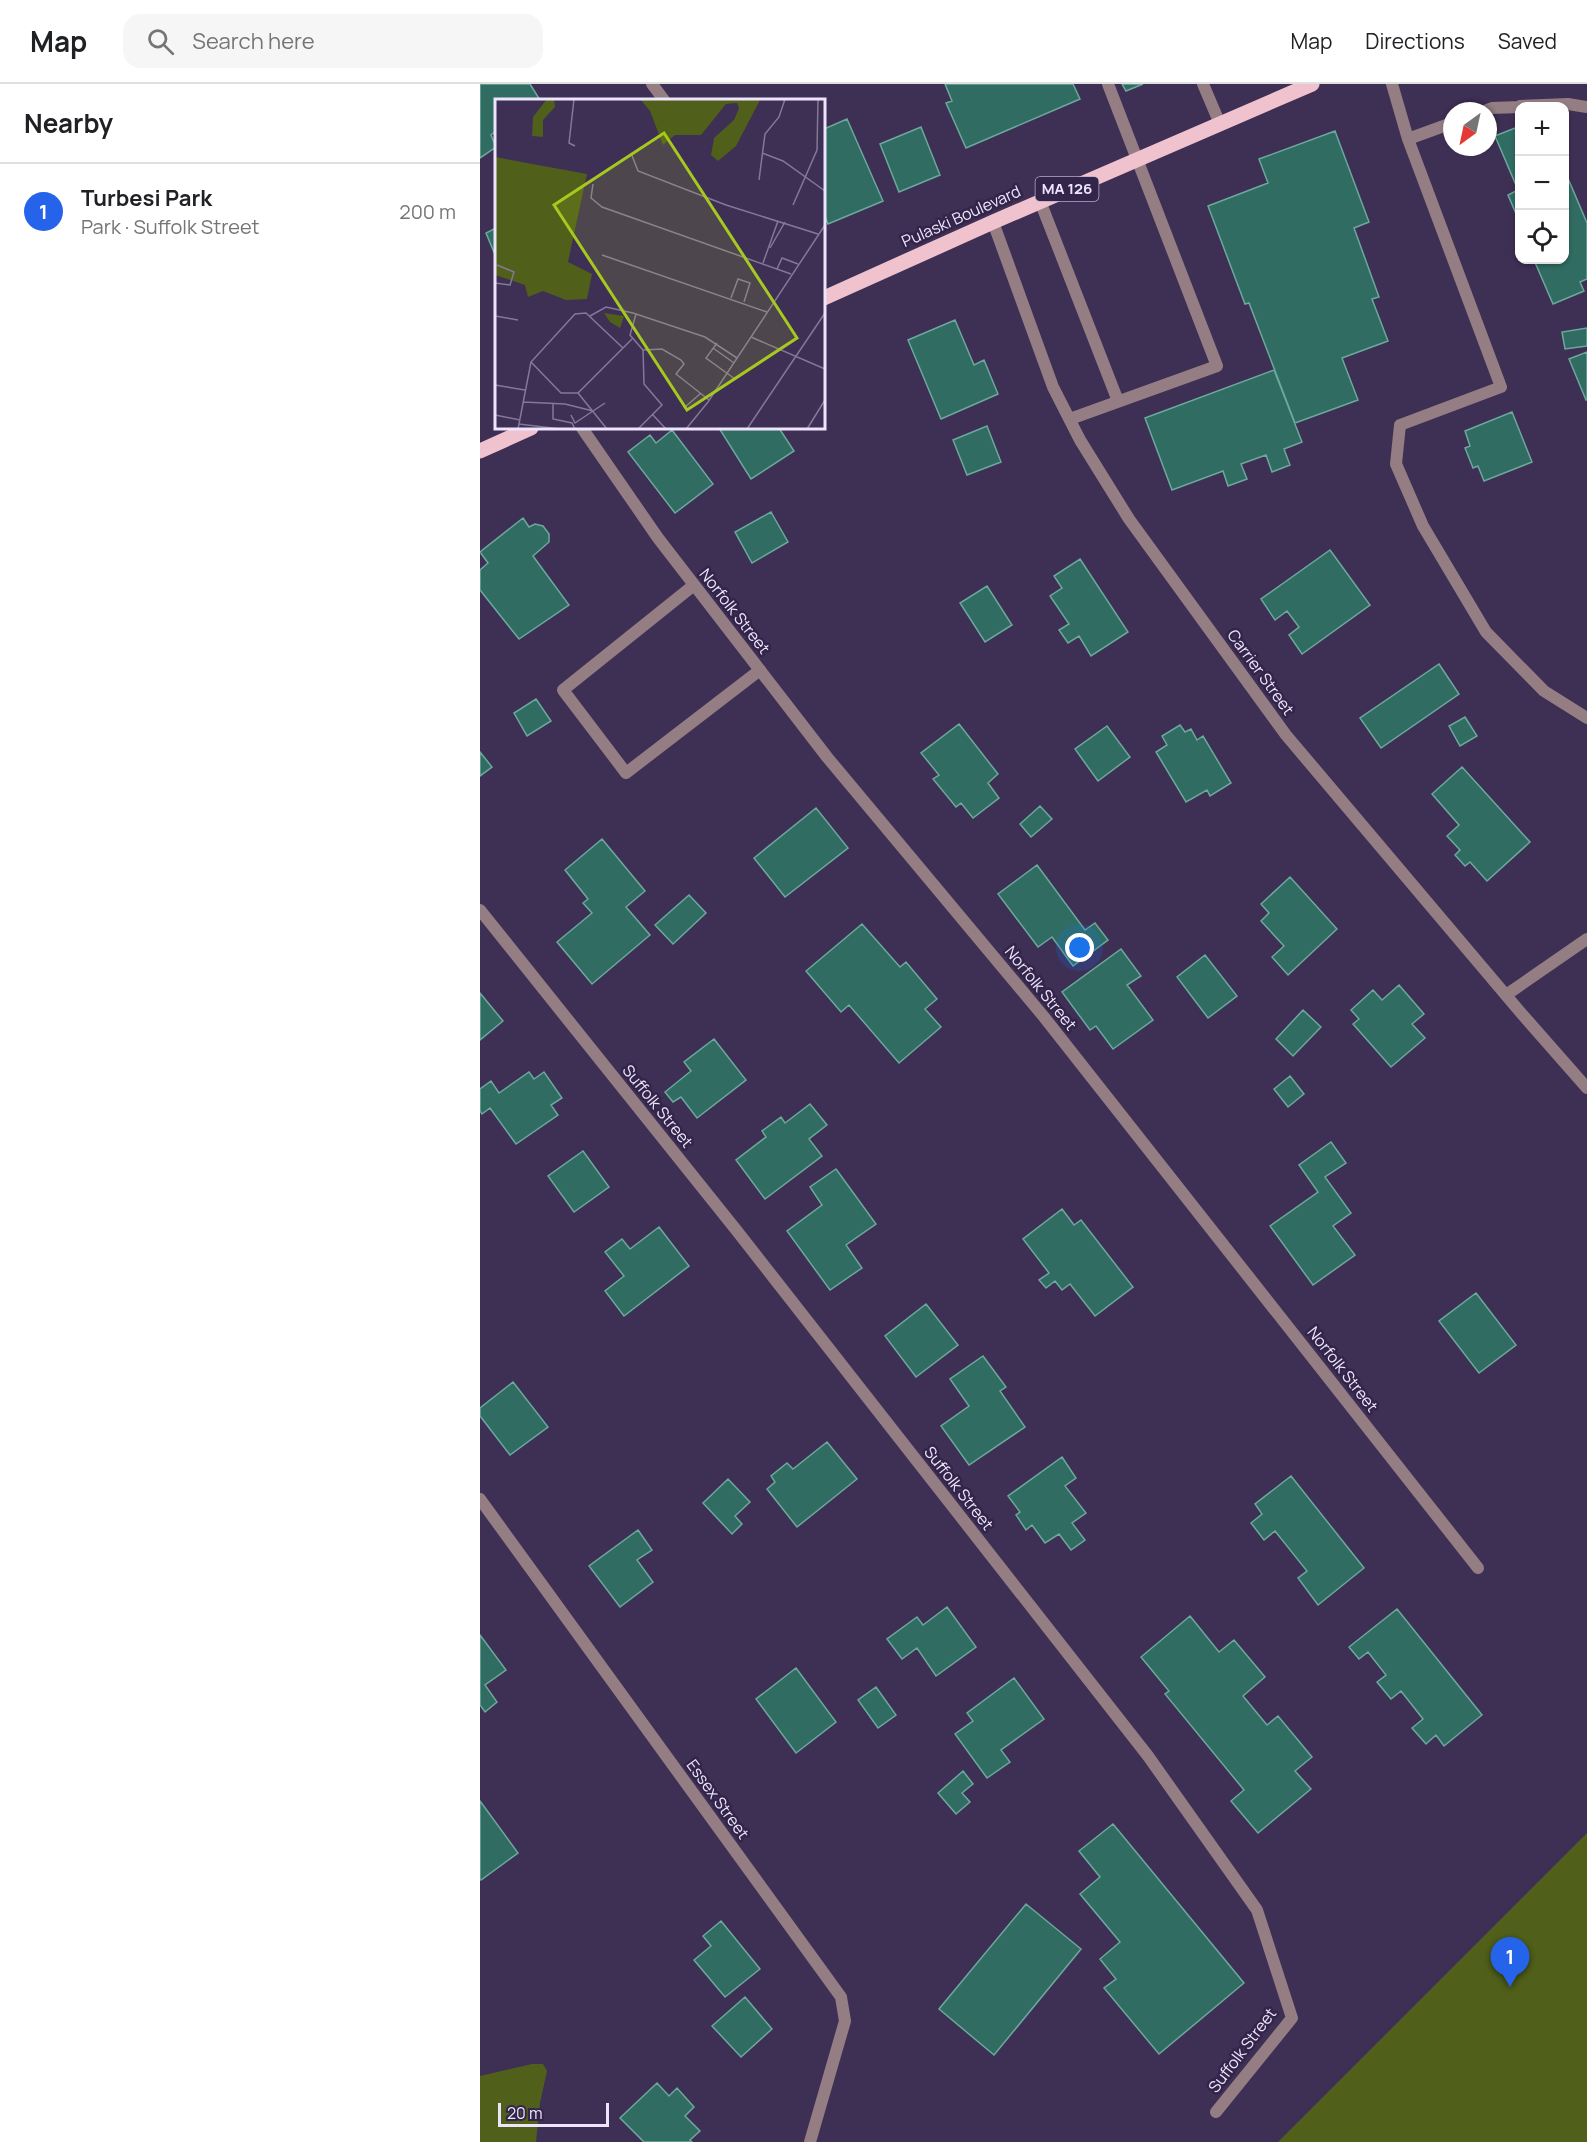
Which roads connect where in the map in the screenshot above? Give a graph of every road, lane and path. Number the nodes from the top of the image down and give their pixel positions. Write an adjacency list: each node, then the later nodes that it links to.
1 (652, 84): 6 (street)
2 (1108, 84): 14 (street)
3 (1203, 84): 11 (street)
4 (1312, 84): 11 (main road, Pulaski Boulevard / MA 126)
5 (1392, 84): 13 (street)
6 (663, 99)
7 (1569, 104): 10 (street)
8 (1515, 106): 9 (street)
9 (1497, 108)
10 (1587, 108)
11 (1220, 124): 14 (main road, Pulaski Boulevard / MA 126)
12 (1443, 126): 13 (street)
13 (1408, 139): 25 (street)
14 (1137, 160): 15 (main road, Pulaski Boulevard / MA 126); 18 (street)
15 (1040, 201): 16 (main road, Pulaski Boulevard / MA 126); 18 (street)
16 (993, 222): 17 (main road, Pulaski Boulevard / MA 126); 19 (street, Carrier Street)
17 (825, 298)
18 (1118, 401): 19 (street)
19 (1070, 419): 28 (street, Carrier Street)
20 (529, 429): 22 (main road)
21 (583, 429): 23 (street, Norfolk Street)
22 (480, 451)
23 (694, 585): 24 (street, Norfolk Street); 24 (street)
24 (760, 670): 31 (street, Norfolk Street)
25 (1587, 718)
26 (480, 910): 32 (street, Suffolk Street)
27 (1587, 939): 28 (street)
28 (1506, 996): 29 (street, Carrier Street)
29 (1587, 1088)
30 (480, 1500): 33 (street, Essex Street)
31 (1479, 1568)
32 (1216, 2112)
33 (810, 2142)

